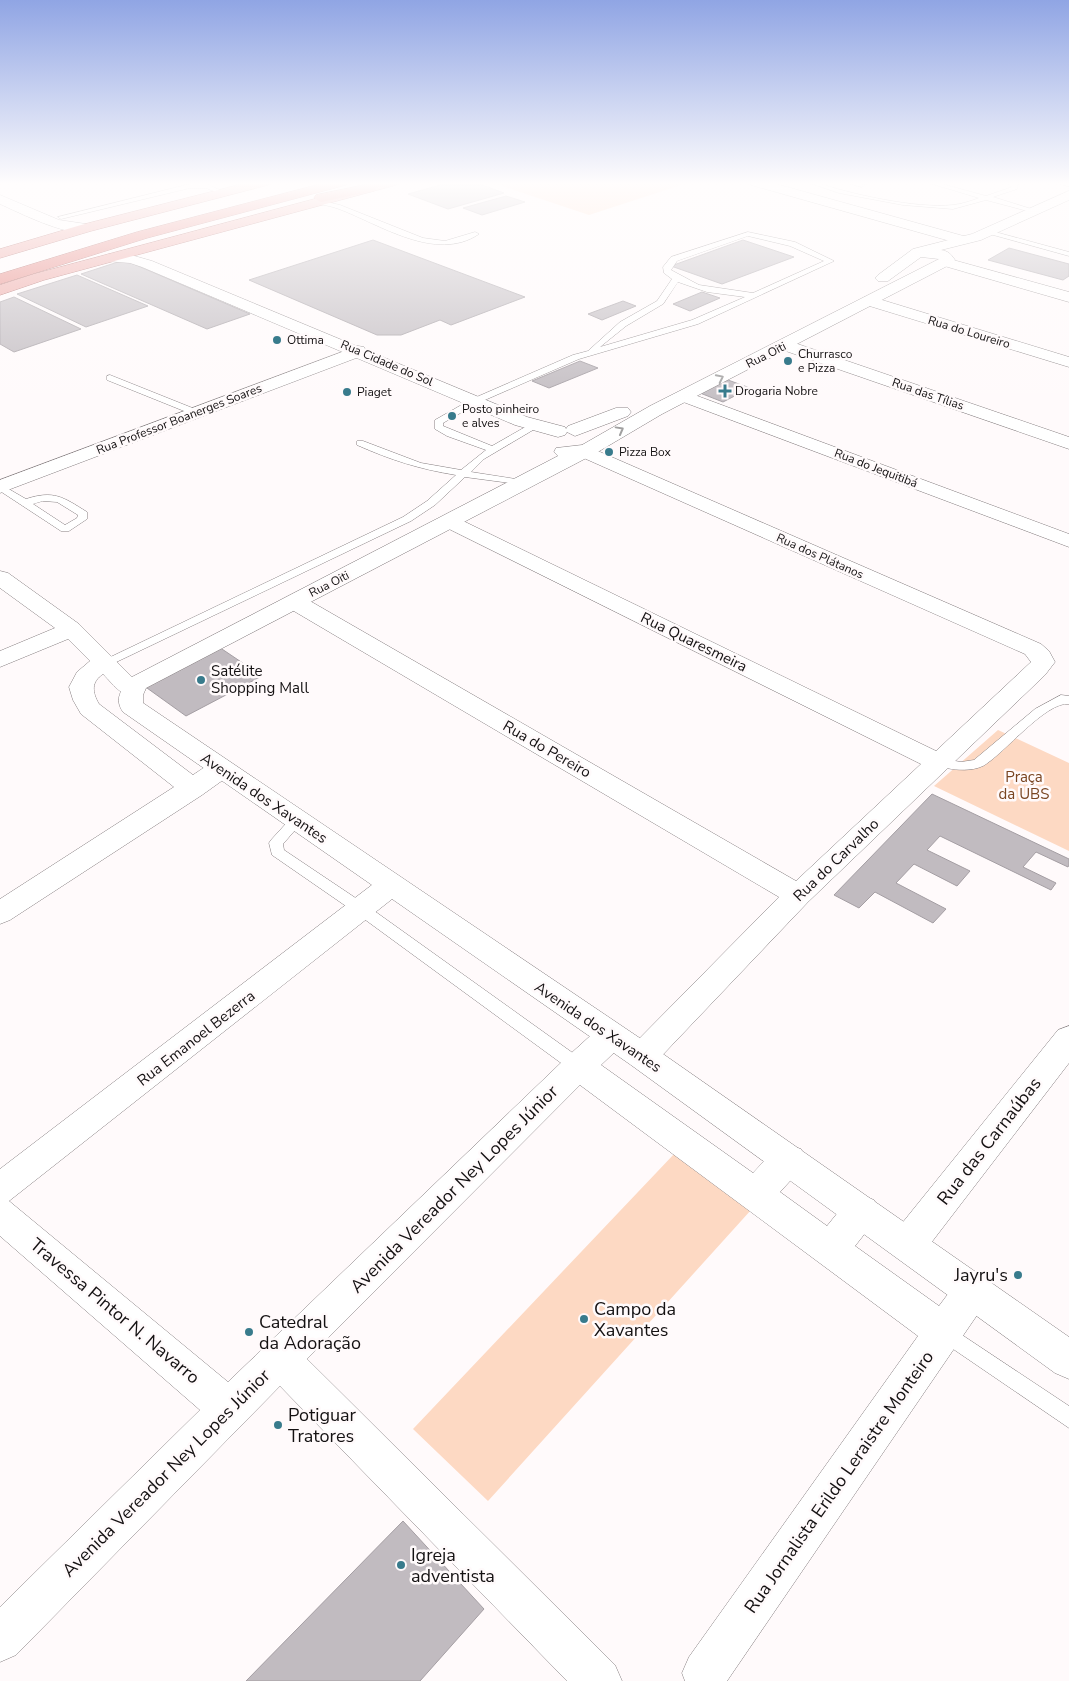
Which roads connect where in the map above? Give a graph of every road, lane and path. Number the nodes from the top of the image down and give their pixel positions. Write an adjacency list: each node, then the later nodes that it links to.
1 (58, 260): 12 (highway)
2 (65, 260): 11 (highway)
3 (102, 260): 11 (main road)
4 (136, 260): 19 (street, Rua Cidade do Sol)
5 (672, 260): 13 (lane)
6 (829, 260): 15 (lane)
7 (908, 260): 27 (street, Rua Oiti)
8 (921, 260): 10 (street)
9 (947, 260): 10 (street, Rua Oiti)
10 (944, 262): 16 (street); 17 (street, Rua Oiti)
11 (39, 277): 14 (main road)
12 (0, 279)
13 (676, 279): 15 (lane); 20 (lane)
14 (0, 290)
15 (752, 295): 20 (lane)
16 (1069, 297)
17 (869, 301): 18 (street, Rua Oiti); 21 (street, Rua do Loureiro)
18 (786, 345): 23 (street, Rua Oiti, one-way to 18); 28 (street, Rua das Tílias)
19 (358, 351): 24 (street, Rua Cidade do Sol); 25 (street, Rua Professor Boanerges Soares)
20 (590, 352): 24 (lane)
21 (1069, 362)
22 (110, 378): 25 (lane)
23 (684, 396): 30 (street, Rua Oiti, one-way to 23); 38 (street, Rua do Jequitibá)
24 (476, 401): 26 (street, Rua Cidade do Sol); 31 (lane)
25 (197, 413): 34 (street, Rua Professor Boanerges Soares)
26 (526, 424): 27 (street, Rua Cidade do Sol); 31 (lane)
27 (556, 438): 30 (street); 30 (street, Rua Cidade do Sol); 33 (street)
28 (1069, 442)
29 (360, 443): 32 (lane)
30 (586, 449): 33 (street, Rua Oiti); 45 (street, Rua dos Plátanos)
31 (494, 450): 32 (lane)
32 (462, 475): 33 (lane); 37 (lane)
33 (528, 479): 36 (street, Rua Oiti)
34 (0, 487): 35 (lane)
35 (24, 503): 35 (lane)
36 (450, 522): 39 (street, Rua Oiti); 49 (street, Rua Quaresmeira)
37 (378, 534): 39 (lane); 44 (lane)
38 (1069, 541)
39 (398, 549): 41 (street, Rua Oiti)
40 (0, 578): 42 (street, Avenida dos Xavantes)
41 (295, 602): 47 (street, Rua Oiti); 54 (street, Rua do Pereiro)
42 (71, 629): 43 (street); 44 (street, Avenida dos Xavantes)
43 (0, 660)
44 (104, 663): 47 (street, Avenida dos Xavantes); 51 (street)
45 (1037, 670): 49 (street, Rua do Carvalho)
46 (1069, 688): 48 (lane)
47 (131, 693): 50 (street, Avenida dos Xavantes)
48 (1065, 700): 49 (lane)
49 (938, 762): 54 (street, Rua do Carvalho)
50 (221, 769): 51 (street); 52 (street, Avenida dos Xavantes)
51 (192, 789): 56 (street)
52 (296, 820): 53 (street, Avenida dos Xavantes); 55 (lane)
53 (391, 885): 55 (street, Rua Emanoel Bezerra); 57 (street, Avenida dos Xavantes)
54 (798, 895): 59 (street, Rua do Carvalho)
55 (361, 909): 60 (lane); 62 (street, Rua Emanoel Bezerra)
56 (0, 913)
57 (611, 1036): 59 (street, Avenida dos Xavantes); 60 (street, Avenida Vereador Ney Lopes Júnior)
58 (1069, 1039): 66 (street, Rua das Carnaúbas)
59 (642, 1056): 61 (street, Avenida dos Xavantes)
60 (578, 1066): 63 (street); 70 (street, Avenida Vereador Ney Lopes Júnior)
61 (789, 1159): 63 (street); 64 (street, Avenida dos Xavantes)
62 (0, 1189)
63 (756, 1194): 67 (street)
64 (861, 1211): 66 (street, Avenida dos Xavantes); 67 (street)
65 (0, 1214): 72 (street, Travessa Pintor N. Navarro)
66 (908, 1244): 68 (street, Avenida dos Xavantes)
67 (830, 1250): 69 (street)
68 (972, 1290): 69 (street, Rua Jornalista Erildo Leraistre Monteiro); 71 (street, Avenida dos Xavantes)
69 (944, 1332): 73 (lane); 75 (street, Rua Jornalista Erildo Leraistre Monteiro)
70 (280, 1359): 72 (street, Avenida Vereador Ney Lopes Júnior); 76 (street)
71 (1069, 1360)
72 (229, 1409): 74 (street, Avenida Vereador Ney Lopes Júnior)
73 (1069, 1418)
74 (0, 1639)
75 (705, 1673)
76 (599, 1681)

